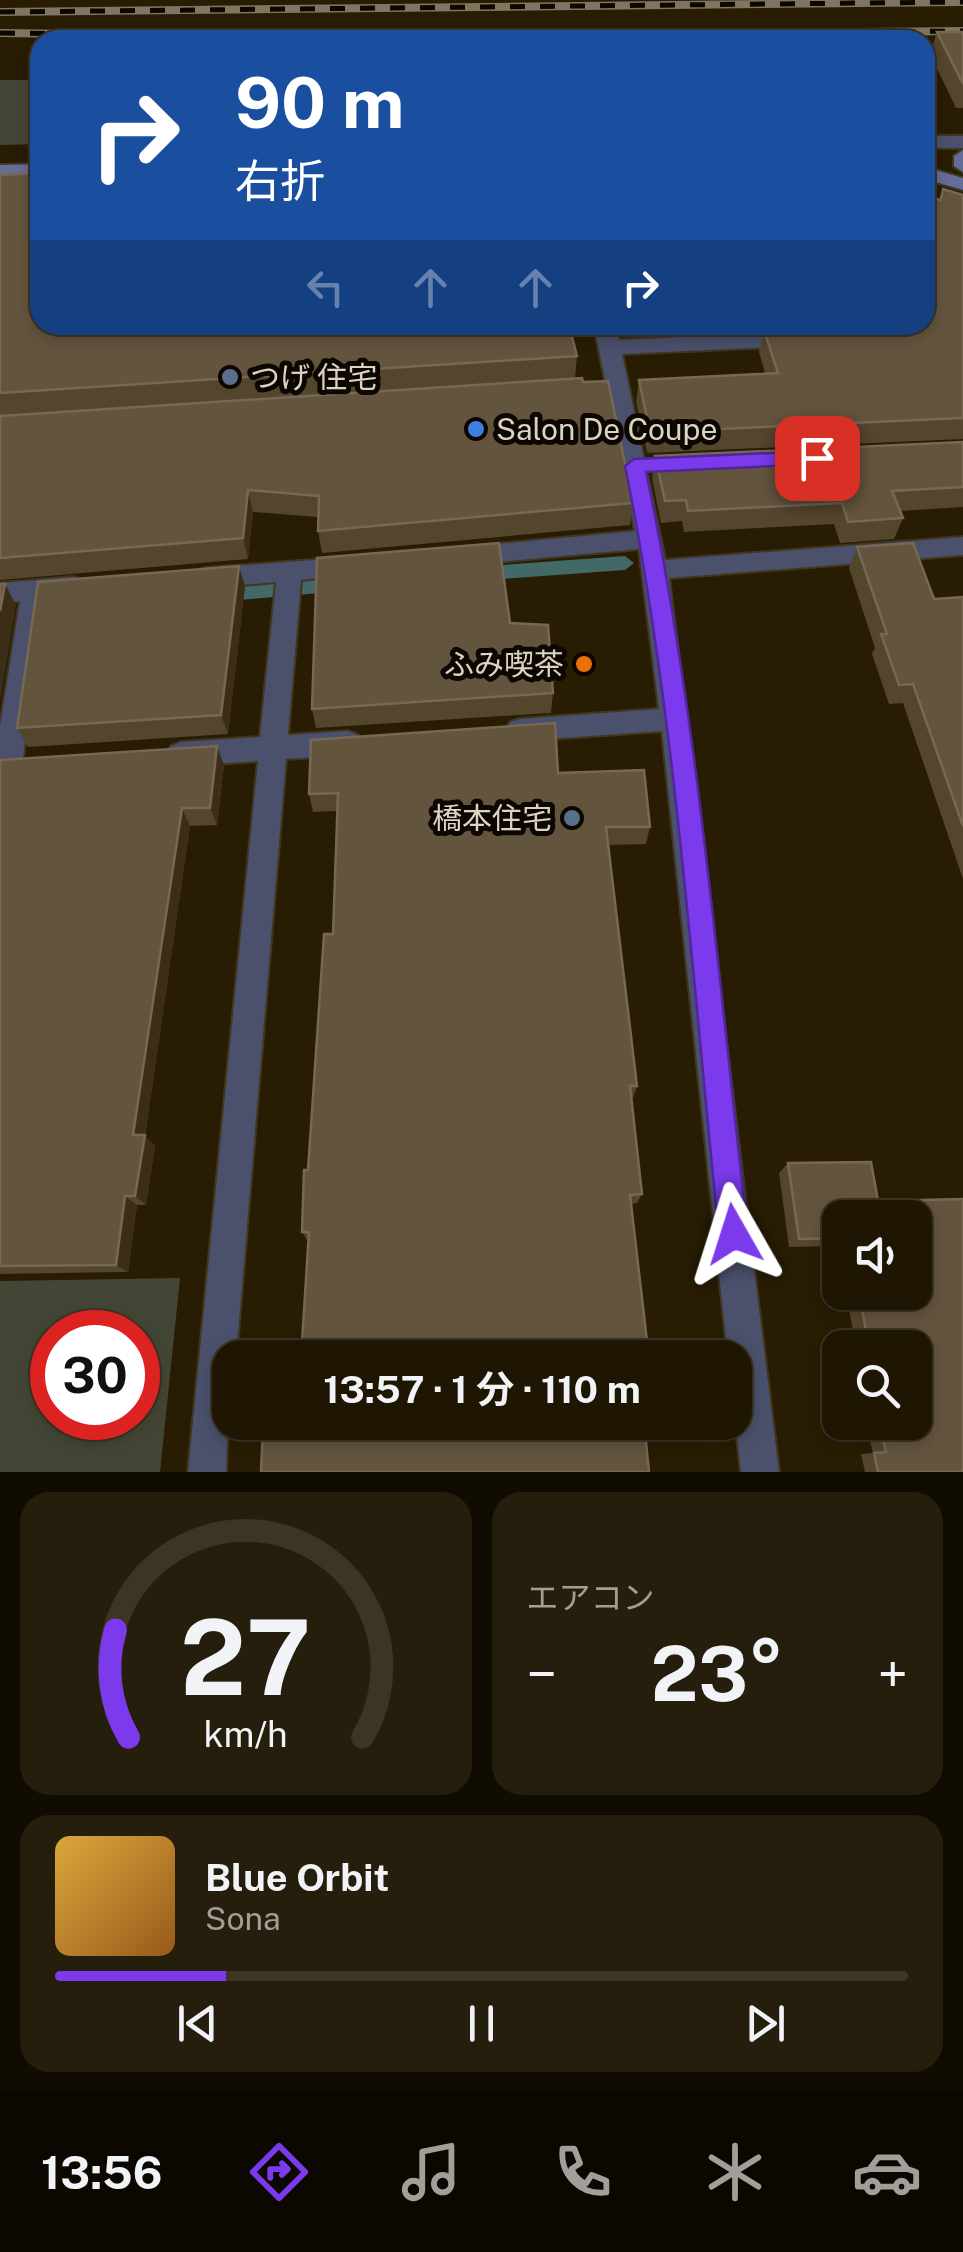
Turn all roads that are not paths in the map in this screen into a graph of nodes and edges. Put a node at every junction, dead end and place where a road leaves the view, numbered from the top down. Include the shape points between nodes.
1 (935, 142) edge
2 (963, 142) edge
3 (963, 156) edge
4 (963, 166) edge
5 (30, 170) edge
6 (0, 171) edge
7 (935, 176) edge
8 (963, 184) edge
9 (607, 336) edge
10 (822, 338) edge
11 (649, 539) junction
12 (963, 546) edge
13 (440, 558) edge
14 (384, 563) edge
15 (656, 570) junction
16 (289, 572) junction
17 (171, 580) edge
18 (93, 586) edge
19 (34, 590) junction
20 (0, 593) edge
21 (676, 719) junction
22 (485, 733) edge
23 (370, 741) edge
24 (274, 748) junction
25 (160, 755) edge
26 (11, 764) edge
27 (207, 1472) edge
28 (760, 1472) edge

1 - 2 street
3 - 4 main road
5 - 6 main road
7 - 8 main road
9 - 10 street
9 - 11 street via 608,388 644,465
11 - 13 street
11 - 15 street
12 - 15 street
14 - 16 street
15 - 21 street
16 - 17 street
16 - 24 street
18 - 19 street
19 - 20 street
19 - 26 street
21 - 22 street
21 - 28 street
23 - 24 street
24 - 25 street
24 - 27 street

